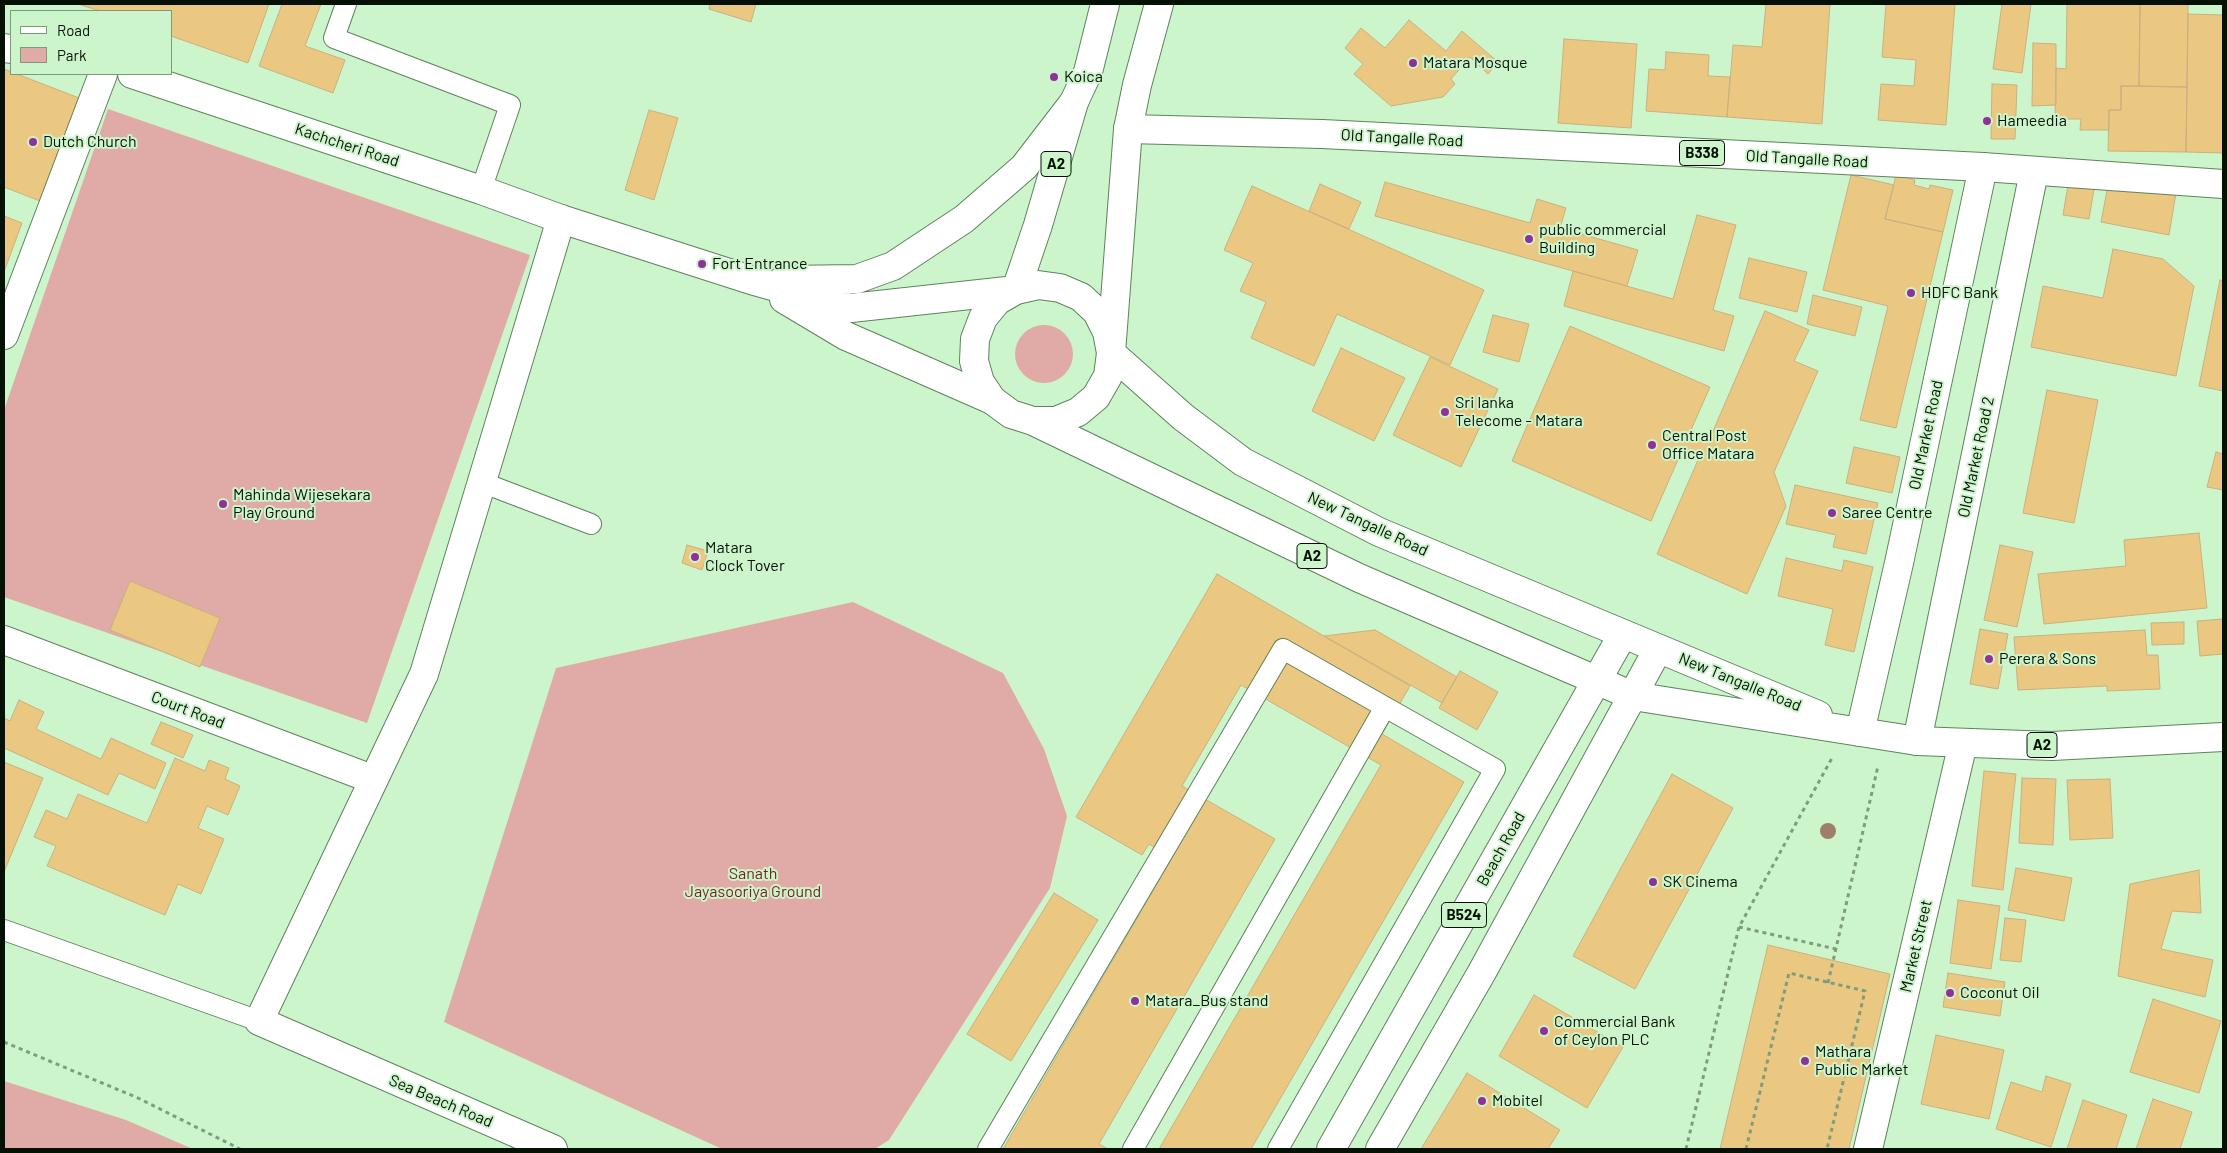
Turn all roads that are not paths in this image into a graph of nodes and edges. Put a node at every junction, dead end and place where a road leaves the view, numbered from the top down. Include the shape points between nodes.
1 (346, 4) edge
2 (1105, 4) edge
3 (1159, 4) edge
4 (103, 75) edge
5 (135, 75) edge
6 (1074, 102) junction
7 (1128, 129) junction
8 (1983, 167) junction
9 (2034, 172) junction
10 (2223, 184) edge
11 (481, 190) junction
12 (561, 219) junction
13 (751, 280) junction
14 (1016, 290) junction
15 (4, 335) edge
16 (1112, 353) junction
17 (992, 400) junction
18 (1033, 421) junction
19 (482, 482) junction
20 (591, 524) dead end
21 (1623, 634) junction
22 (4, 640) edge
23 (1658, 648) junction
24 (1597, 680) junction
25 (1633, 696) junction
26 (1385, 708) junction
27 (1860, 732) junction
28 (2223, 737) edge
29 (1917, 741) junction
30 (1963, 743) junction
31 (372, 779) junction
32 (4, 930) edge
33 (259, 1021) junction
34 (553, 1149) edge
35 (988, 1149) edge
36 (1133, 1149) edge
37 (1278, 1149) edge
38 (1331, 1149) edge
39 (1380, 1149) edge
40 (1868, 1149) edge

1 - 11 lane via 334,38 510,105
2 - 6 main road, A2 via 1088,72
3 - 7 main road
4 - 15 main road
5 - 11 main road, Kachcheri Road
6 - 13 main road via 1024,167 964,219 893,266 857,279
6 - 14 main road, A2
7 - 8 main road, Old Tangalle Road / B338 via 1322,134
7 - 16 main road
8 - 9 main road, Old Tangalle Road / B338
8 - 27 main road, Old Market Road
9 - 10 main road, Old Tangalle Road / B338
9 - 29 main road, Old Market Road 2
11 - 12 main road, Kachcheri Road
12 - 13 main road, Kachcheri Road
12 - 19 main road
13 - 14 main road via 851,308
13 - 17 main road via 846,336
14 - 16 main road via 1038,285 1060,288 1080,297 1097,312 1107,332
14 - 17 main road via 997,302 983,318 975,338 974,361 980,382
16 - 18 main road via 1108,376 1096,397 1078,412 1056,420
16 - 21 main road, New Tangalle Road / A2 via 1183,417 1242,462 1379,532
17 - 18 main road via 1011,414
18 - 24 main road, New Tangalle Road / A2 via 1359,578
19 - 20 lane
19 - 31 main road via 424,674
21 - 23 main road, New Tangalle Road / A2
21 - 24 main road, Beach Road
22 - 31 main road, Court Road
23 - 25 main road
23 - 27 main road, New Tangalle Road / A2
24 - 25 main road, New Tangalle Road / A2
24 - 38 main road, Beach Road / B524
25 - 27 main road, New Tangalle Road / A2
25 - 39 main road, B524 via 1482,972
26 - 35 lane via 1283,649
26 - 36 lane
26 - 37 lane via 1495,769
27 - 29 main road, New Tangalle Road / A2
28 - 30 main road, New Tangalle Road / A2 via 2052,746
29 - 30 main road, New Tangalle Road / A2
30 - 40 main road, Market Street
31 - 33 main road
32 - 33 lane
33 - 34 main road, Sea Beach Road

